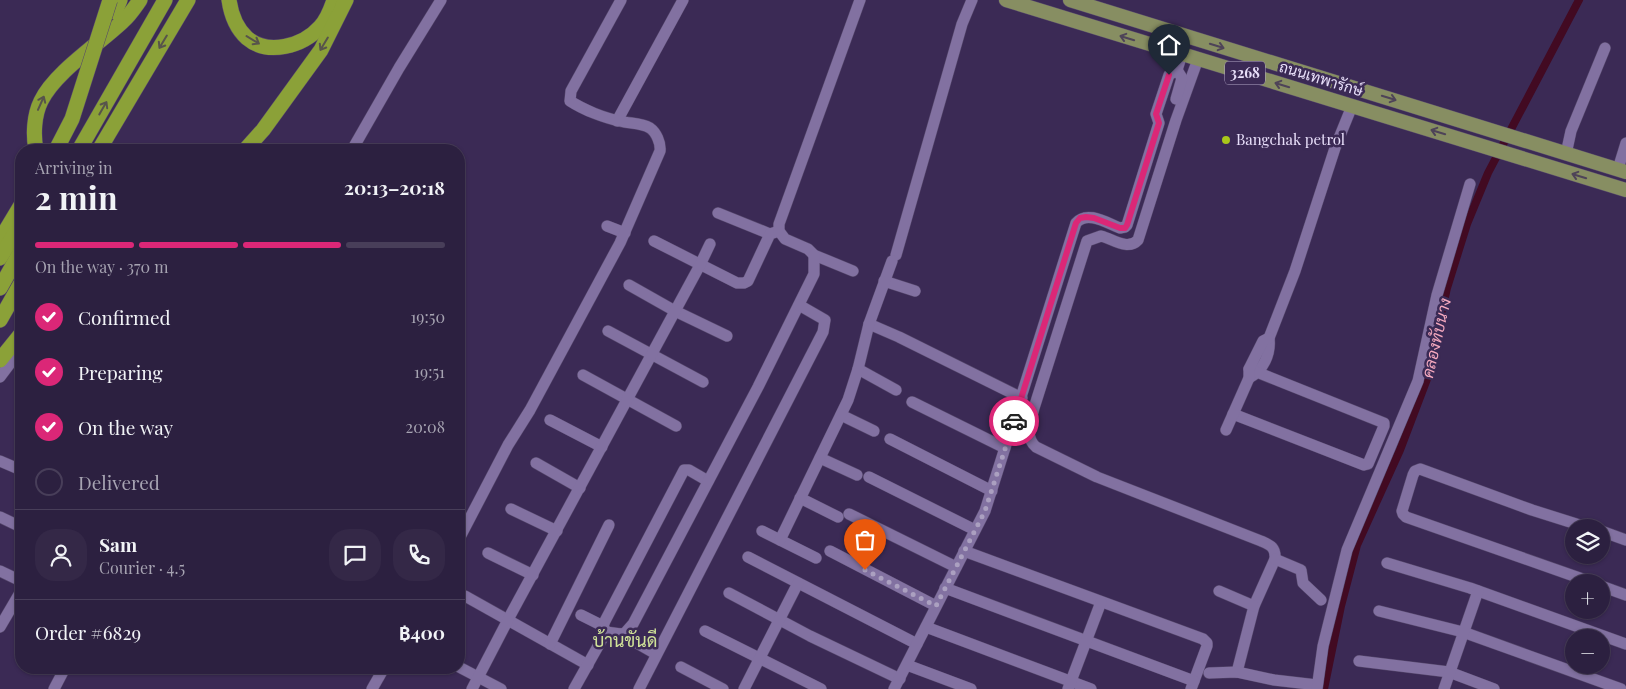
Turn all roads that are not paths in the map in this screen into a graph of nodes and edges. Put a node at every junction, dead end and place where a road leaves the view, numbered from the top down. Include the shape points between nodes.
1 (110, 0) edge
2 (120, 0) edge
3 (140, 0) edge
4 (165, 0) edge
5 (188, 0) edge
6 (229, 0) edge
7 (334, 0) edge
8 (346, 0) edge
9 (441, 0) edge
10 (621, 0) edge
11 (683, 0) edge
12 (860, 0) edge
13 (972, 0) edge
14 (1006, 0) edge
15 (1070, 0) edge
16 (1099, 9) junction
17 (1093, 27) junction
18 (1605, 48) dead end
19 (1182, 54) junction
20 (1198, 59) junction
21 (1352, 106) junction
22 (617, 121) junction
23 (1626, 142) edge
24 (36, 144) edge
25 (59, 144) edge
26 (65, 144) edge
27 (82, 144) edge
28 (103, 144) edge
29 (250, 144) edge
30 (355, 144) edge
31 (1566, 154) junction
32 (1622, 170) edge
33 (1470, 184) dead end
34 (1626, 190) edge
35 (718, 213) dead end
36 (15, 215) edge
37 (607, 226) dead end
38 (15, 232) edge
39 (775, 232) junction
40 (625, 233) junction
41 (0, 240) edge
42 (654, 241) dead end
43 (710, 244) dead end
44 (814, 255) junction
45 (0, 258) edge
46 (15, 262) edge
47 (700, 265) junction
48 (854, 271) dead end
49 (884, 281) junction
50 (629, 285) dead end
51 (0, 288) edge
52 (915, 291) dead end
53 (15, 294) edge
54 (798, 306) junction
55 (675, 311) junction
56 (0, 320) edge
57 (868, 324) junction
58 (608, 331) dead end
59 (727, 336) dead end
60 (15, 341) edge
61 (651, 354) junction
62 (15, 357) edge
63 (0, 360) edge
64 (858, 369) junction
65 (1252, 373) junction
66 (583, 374) dead end
67 (0, 377) edge
68 (703, 382) dead end
69 (896, 390) dead end
70 (1022, 398) junction
71 (628, 399) junction
72 (912, 402) dead end
73 (1233, 414) junction
74 (841, 415) junction
75 (550, 420) dead end
76 (676, 426) dead end
77 (1226, 430) dead end
78 (874, 431) dead end
79 (890, 439) dead end
80 (602, 447) junction
81 (1005, 448) junction
82 (820, 458) junction
83 (0, 460) edge
84 (536, 463) dead end
85 (15, 467) edge
86 (708, 481) junction
87 (580, 488) junction
88 (992, 491) junction
89 (800, 498) junction
90 (511, 508) dead end
91 (849, 514) dead end
92 (0, 517) edge
93 (838, 517) dead end
94 (1565, 520) edge
95 (15, 524) edge
96 (609, 525) dead end
97 (465, 527) edge
98 (975, 530) junction
99 (556, 531) junction
100 (762, 531) dead end
101 (1610, 534) edge
102 (780, 540) junction
103 (1626, 540) edge
104 (830, 551) dead end
105 (964, 551) junction
106 (488, 553) dead end
107 (748, 557) dead end
108 (816, 558) dead end
109 (1274, 558) junction
110 (1387, 562) dead end
111 (956, 566) junction
112 (0, 572) edge
113 (1568, 574) edge
114 (533, 575) junction
115 (15, 578) edge
116 (798, 583) junction
117 (945, 588) junction
118 (1610, 589) edge
119 (1218, 591) dead end
120 (1478, 591) junction
121 (729, 592) dead end
122 (1626, 595) edge
123 (465, 596) dead end
124 (1321, 600) dead end
125 (15, 601) edge
126 (1101, 602) junction
127 (936, 606) junction
128 (1254, 606) junction
129 (1379, 611) dead end
130 (581, 615) dead end
131 (779, 619) junction
132 (508, 621) junction
133 (0, 626) edge
134 (926, 627) junction
135 (604, 629) junction
136 (704, 631) dead end
137 (1463, 632) junction
138 (621, 634) junction
139 (1086, 641) junction
140 (550, 644) junction
141 (917, 644) junction
142 (1626, 644) edge
143 (656, 654) junction
144 (760, 658) junction
145 (1359, 660) dead end
146 (588, 664) junction
147 (906, 665) junction
148 (682, 667) dead end
149 (465, 670) edge
150 (1237, 672) junction
151 (1450, 672) junction
152 (1209, 673) dead end
153 (62, 674) edge
154 (381, 674) edge
155 (479, 677) junction
156 (897, 684) edge
157 (1069, 685) edge
158 (1193, 685) edge
159 (1317, 687) edge
160 (54, 689) edge
161 (372, 689) edge
162 (472, 689) edge
163 (501, 689) edge
164 (574, 689) edge
165 (639, 689) edge
166 (723, 689) edge
167 (744, 689) edge
168 (821, 689) edge
169 (971, 689) edge
170 (1091, 689) edge
171 (1444, 689) edge
172 (1494, 689) edge
173 (1621, 689) edge

1 - 25 highway, bridge via 72,118
2 - 26 highway via 79,118
24 -> 3 highway via 35,122 41,101 62,72 125,19
27 -> 4 highway
5 -> 28 highway
6 -> 7 highway via 232,16 247,38 274,48 293,46 315,32 322,26
8 -> 29 highway via 321,50
9 - 30 street
10 - 22 street via 569,97 575,104
11 - 22 street
12 - 39 street
13 - 49 street via 962,24 894,258
14 - 17 main road, ถนนเทพารักษ์ / 3268
15 - 16 main road, ถนนเทพารักษ์ / 3268
16 - 17 main road
16 -> 31 main road, ถนนเทพารักษ์ / 3268
19 -> 17 main road, ถนนเทพารักษ์ / 3268
18 - 31 street
19 - 20 main road, ถนนเทพารักษ์ / 3268
19 - 70 street via 1177,70 1182,78 1169,119 1159,123 1125,228 1086,217 1076,223
21 -> 20 main road, ถนนเทพารักษ์ / 3268
20 - 109 street via 1138,240 1133,244 1122,244 1101,236 1087,241 1028,432 1032,444 1042,452 1261,541 1273,548 1276,552
34 -> 21 main road, ถนนเทพารักษ์ / 3268
21 - 65 street via 1295,271
22 - 40 street via 640,123 651,128 659,141 660,151
23 - 32 street
31 - 32 main road, ถนนเทพารักษ์ / 3268
33 - 159 street via 1437,296 1414,392 1348,550 1332,603
35 - 39 street
36 - 41 highway
37 - 40 street
38 - 45 highway
39 - 44 street
39 - 47 street via 744,284
40 - 97 street
42 - 47 street
43 - 47 street
44 - 48 street
44 - 54 street via 814,274
46 - 51 highway
47 - 55 street
49 - 52 street
49 - 57 street
50 - 55 street
53 - 56 highway
54 - 86 street
54 - 143 street via 825,320 823,332
55 - 59 street
55 - 61 street
57 - 64 street
57 - 70 street
58 - 61 street
60 - 63 highway
61 - 68 street
61 - 71 street
62 - 67 street
64 - 69 street
64 - 74 street
65 - 73 street
65 - 73 street via 1384,423 1368,464 1361,465
66 - 71 street
70 - 81 street
71 - 76 street
71 - 80 street
72 - 81 street
73 - 77 street
74 - 78 street
74 - 82 street
75 - 80 street
79 - 88 street
80 - 87 street
81 - 88 street
82 - 89 street
82 - 98 street
83 - 85 street
84 - 87 street
86 - 135 street via 684,470
86 - 138 street via 633,624
87 - 99 street
88 - 98 street
89 - 93 street
89 - 102 street
90 - 99 street
91 - 111 street
92 - 95 street
94 - 113 street via 1420,470 1415,470 1402,511 1406,517
96 - 140 street
98 - 105 street
99 - 114 street
100 - 102 street
101 - 103 street
102 - 108 street
104 - 127 street
105 - 111 street
105 - 126 street
106 - 114 street
107 - 116 street
109 - 124 street via 1301,570 1304,583
109 - 128 street
110 - 120 street
111 - 117 street
112 - 115 street
114 - 132 street
116 - 131 street
116 - 141 street
117 - 127 street
117 - 139 street
118 - 122 street
119 - 128 street
120 - 137 street
120 - 142 street
121 - 131 street
123 - 132 street
125 - 133 street
126 - 139 street
126 - 158 street via 1203,639 1207,646
127 - 134 street
128 - 150 street
129 - 137 street
130 - 135 street
131 - 144 street
131 - 156 street
132 - 140 street
132 - 155 street
134 - 141 street
134 - 157 street
135 - 138 street
135 - 146 street
136 - 144 street
137 - 151 street
137 - 173 street
138 - 143 street
139 - 157 street
139 - 158 street
140 - 146 street
141 - 147 street
143 - 165 street
144 - 167 street
144 - 168 street
145 - 151 street
146 - 164 street
147 - 156 street
147 - 169 street
148 - 166 street
149 - 155 street
150 - 152 street
150 - 159 street
151 - 171 street
151 - 172 street
153 - 160 street
154 - 161 street
155 - 162 street
155 - 163 street
157 - 170 street

